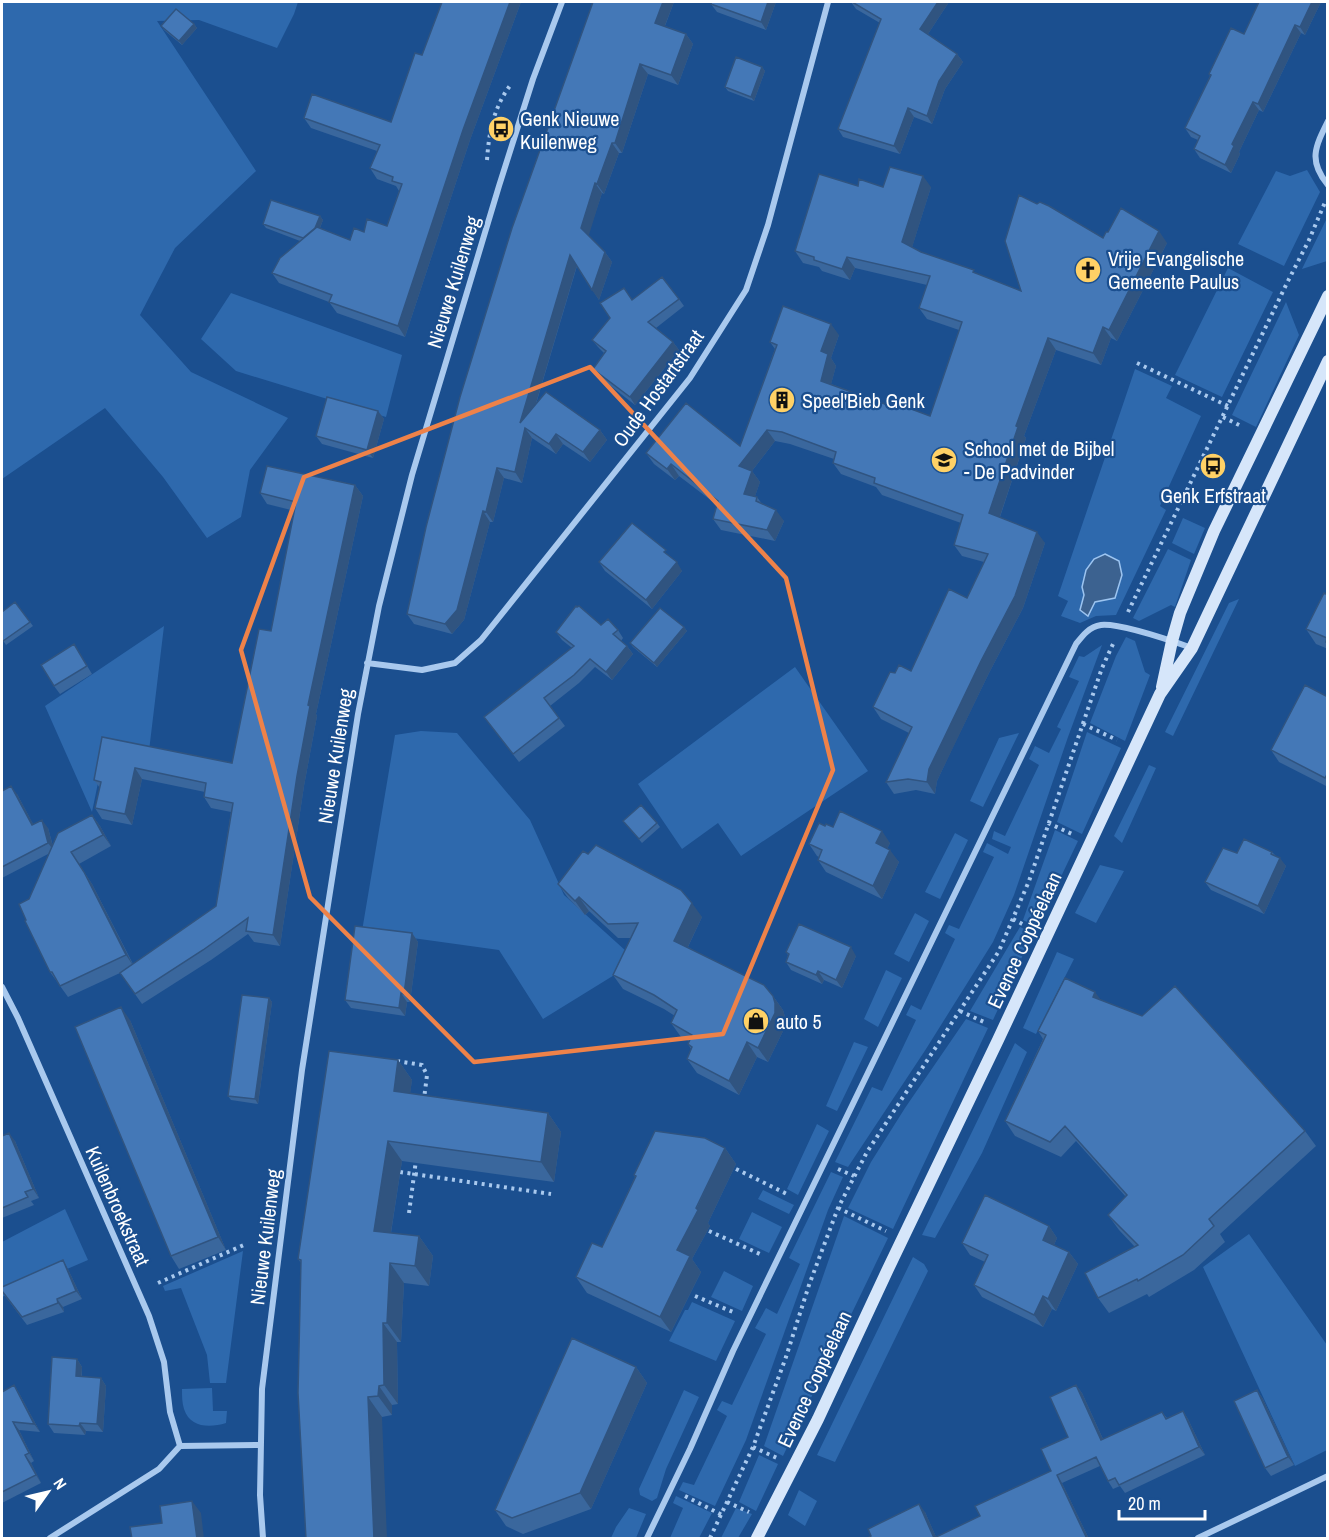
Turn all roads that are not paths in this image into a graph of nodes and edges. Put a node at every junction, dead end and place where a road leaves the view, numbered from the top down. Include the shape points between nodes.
1 (562, 2) edge
2 (828, 2) edge
3 (1328, 121) edge
4 (1328, 185) edge
5 (1328, 296) edge
6 (1328, 361) edge
7 (1172, 641) junction
8 (1192, 648) junction
9 (367, 663) junction
10 (1160, 694) junction
11 (2, 987) edge
12 (261, 1445) junction
13 (180, 1446) junction
14 (1328, 1476) edge
15 (50, 1539) edge
16 (263, 1539) edge
17 (647, 1539) edge
18 (757, 1539) edge
19 (1198, 1539) edge

1 - 9 street, Nieuwe Kuilenweg via 499,186 412,475
2 - 9 street, Oude Hostartstraat via 768,225 746,291 690,378 481,640 455,663 422,670
3 - 4 street via 1314,152
5 - 7 street via 1214,531
6 - 8 street, Evence Coppéelaan
7 - 8 street
7 - 10 street
7 - 17 street via 1101,625 1086,631 1076,644 733,1351
8 - 10 street, Evence Coppéelaan
9 - 12 street, Nieuwe Kuilenweg via 302,1070 262,1389
10 - 18 street, Evence Coppéelaan via 818,1419
11 - 13 street, Kuilenbroekstraat via 149,1316 164,1362 170,1412
12 - 13 street
12 - 16 street, Nieuwe Kuilenweg
13 - 15 street via 159,1469
14 - 19 street

